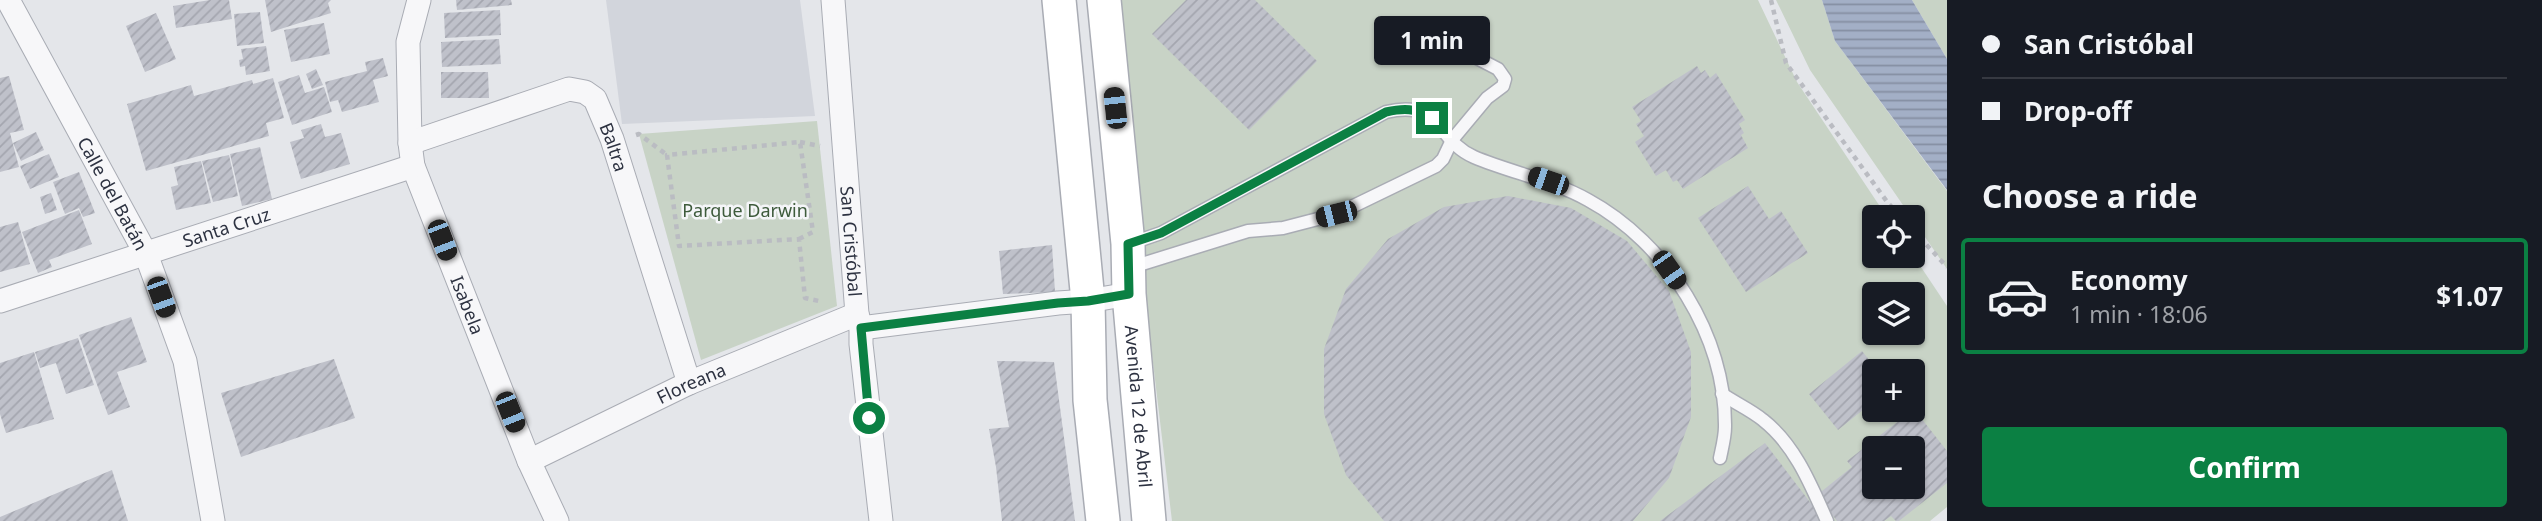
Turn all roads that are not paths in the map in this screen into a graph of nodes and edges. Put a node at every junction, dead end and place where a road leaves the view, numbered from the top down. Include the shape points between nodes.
1 (8, 0) edge
2 (419, 0) edge
3 (833, 0) edge
4 (1059, 0) edge
5 (1104, 0) edge
6 (1415, 26) dead end
7 (1452, 141) junction
8 (410, 143) junction
9 (413, 166) junction
10 (146, 254) junction
11 (1129, 269) junction
12 (0, 301) edge
13 (1088, 301) junction
14 (853, 320) junction
15 (689, 383) junction
16 (1722, 394) junction
17 (1720, 458) dead end
18 (529, 461) junction
19 (214, 521) edge
20 (557, 521) edge
21 (881, 521) edge
22 (1103, 521) edge
23 (1149, 521) edge
24 (1826, 521) edge

1 - 10 street, Calle del Batán
2 - 8 street, Isabela via 408,42
3 - 14 street, San Cristóbal
4 - 13 main road
5 - 11 main road, Avenida 12 de Abril
6 - 7 lane via 1498,69 1505,79
7 - 11 lane via 1443,159 1427,172 1336,214 1283,228 1248,231
7 - 11 lane via 1422,112 1406,107 1386,112 1161,233
7 - 16 lane via 1472,156 1569,190 1634,232 1669,270 1696,314
8 - 9 street, Isabela
8 - 15 street, Baltra via 569,89 595,99 612,139
9 - 10 street, Santa Cruz
9 - 18 street, Isabela
10 - 12 street, Santa Cruz
10 - 19 street, Calle del Batán via 185,361
11 - 13 street, Floreana
11 - 23 main road, Avenida 12 de Abril
13 - 14 street, Floreana
13 - 22 main road via 1090,400
14 - 15 street, Floreana
14 - 21 street, San Cristóbal via 861,344
15 - 18 street, Floreana
16 - 17 lane via 1725,427
16 - 24 lane via 1764,421 1790,449
18 - 20 street, Isabela

